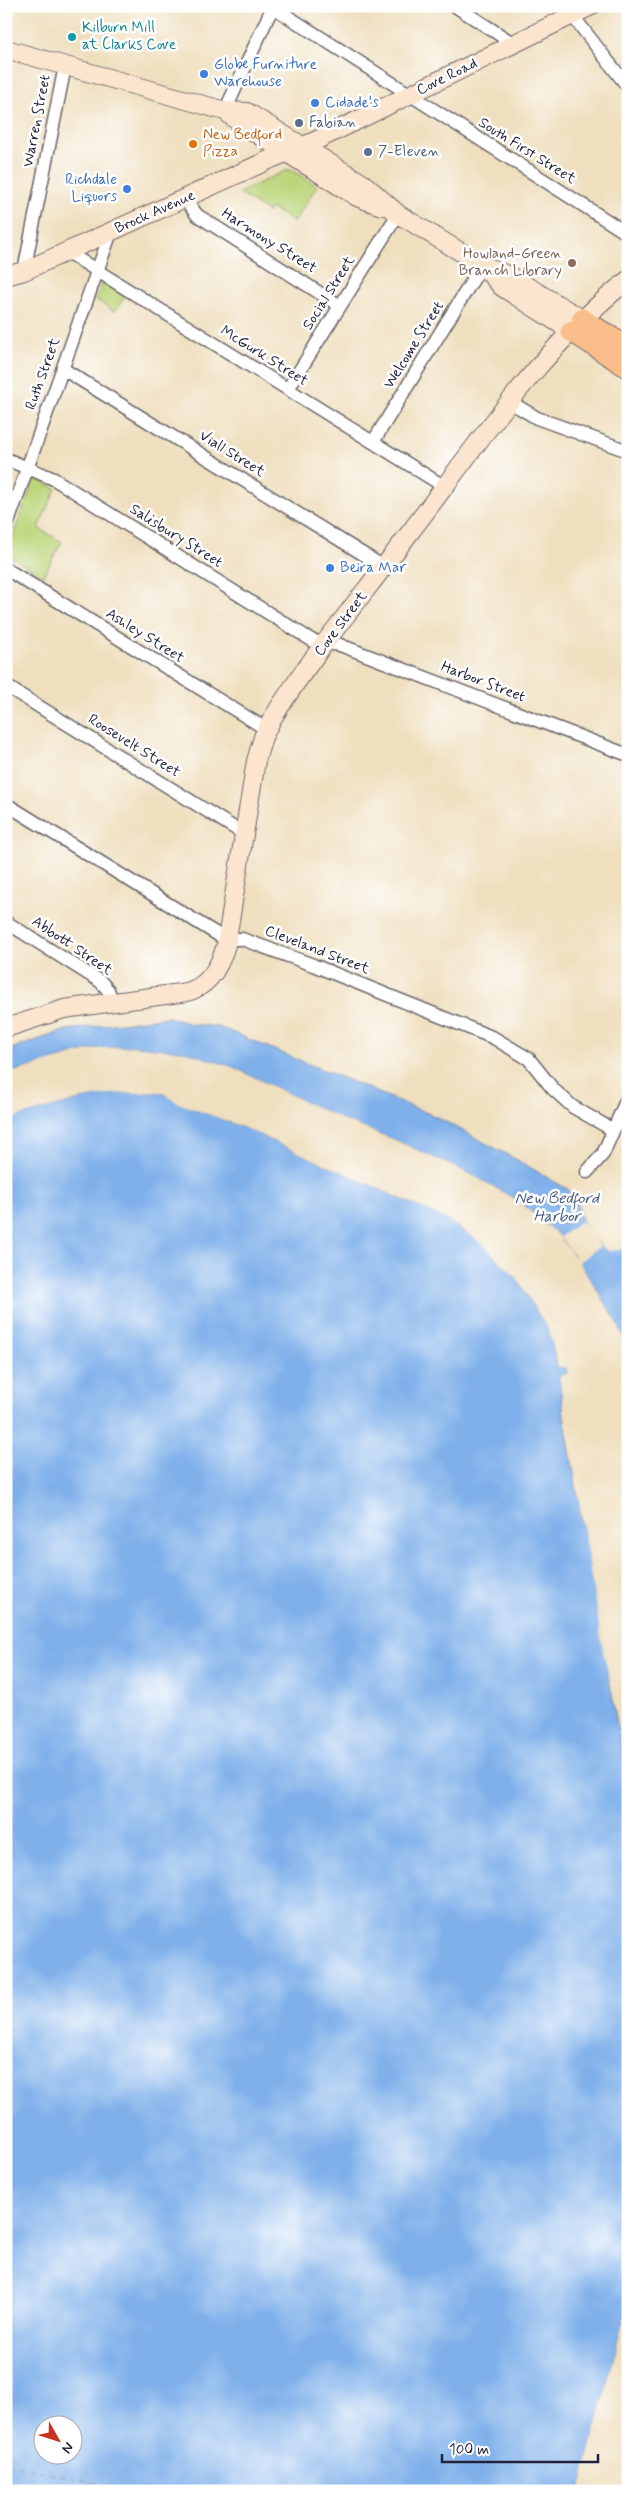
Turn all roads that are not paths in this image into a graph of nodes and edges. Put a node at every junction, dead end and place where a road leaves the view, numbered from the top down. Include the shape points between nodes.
1 (455, 6) edge
2 (591, 6) edge
3 (273, 7) edge
4 (572, 16) junction
5 (514, 44) junction
6 (6, 49) edge
7 (65, 66) junction
8 (628, 87) edge
9 (409, 95) junction
10 (225, 111) junction
11 (294, 149) junction
12 (185, 199) junction
13 (393, 211) junction
14 (112, 232) junction
15 (628, 234) edge
16 (67, 252) junction
17 (482, 265) junction
18 (24, 271) junction
19 (98, 271) junction
20 (6, 276) edge
21 (628, 280) edge
22 (340, 306) junction
23 (576, 325) junction
24 (628, 347) edge
25 (628, 368) edge
26 (63, 369) junction
27 (288, 389) junction
28 (510, 402) junction
29 (373, 442) junction
30 (628, 451) edge
31 (6, 459) edge
32 (28, 467) junction
33 (445, 487) junction
34 (6, 528) edge
35 (384, 568) junction
36 (6, 569) edge
37 (326, 643) junction
38 (6, 686) edge
39 (266, 729) junction
40 (628, 755) edge
41 (6, 804) edge
42 (244, 834) junction
43 (6, 922) edge
44 (227, 940) junction
45 (112, 1003) junction
46 (6, 1028) edge
47 (628, 1096) edge
48 (613, 1130) junction
49 (587, 1172) dead end

1 - 5 street
2 - 4 main road, Cove Road
3 - 9 street, South First Street
3 - 10 street
4 - 5 main road, Cove Road
4 - 8 street
5 - 9 main road, Cove Road
6 - 7 main road
7 - 10 main road
7 - 18 street, Warren Street
9 - 11 main road, Cove Road
9 - 15 street, South First Street
10 - 11 main road via 246,112
11 - 12 main road, Brock Avenue
11 - 13 main road via 365,185
12 - 14 main road, Brock Avenue
12 - 22 street, Harmony Street via 197,215
13 - 17 main road
13 - 22 street, Social Street
14 - 16 main road, Brock Avenue
14 - 19 street, Ruth Street
16 - 18 main road, Brock Avenue
16 - 19 street, McGurk Street
17 - 23 main road via 502,287
17 - 29 street, Welcome Street
18 - 20 main road, Brock Avenue
19 - 26 street, Ruth Street
19 - 27 street, McGurk Street
21 - 23 main road, Cove Street
22 - 27 street, Social Street
23 - 24 main road
23 - 25 main road
23 - 28 main road, Cove Street
26 - 32 street, Ruth Street
26 - 35 street, Viall Street
27 - 29 street, McGurk Street
28 - 30 street via 537,418
28 - 33 main road, Cove Street
29 - 33 street, McGurk Street
31 - 32 street, Salisbury Street
32 - 34 street, Ruth Street
32 - 37 street, Salisbury Street via 54,479 313,641
33 - 35 main road, Cove Street
35 - 37 main road, Cove Street
36 - 39 street, Ashley Street
37 - 39 main road, Cove Street
37 - 40 street, Harbor Street via 340,645
38 - 42 street, Roosevelt Street
39 - 42 main road, Cove Street via 256,761
41 - 44 street, Cleveland Street
42 - 44 main road, Cove Street
43 - 45 street, Abbott Street via 101,982
44 - 45 main road, Cove Street via 214,974 200,987 183,993
44 - 48 street, Cleveland Street via 242,939 494,1038 529,1059 573,1107
45 - 46 main road, Cove Street via 64,1010
47 - 48 street
48 - 49 street via 603,1154

